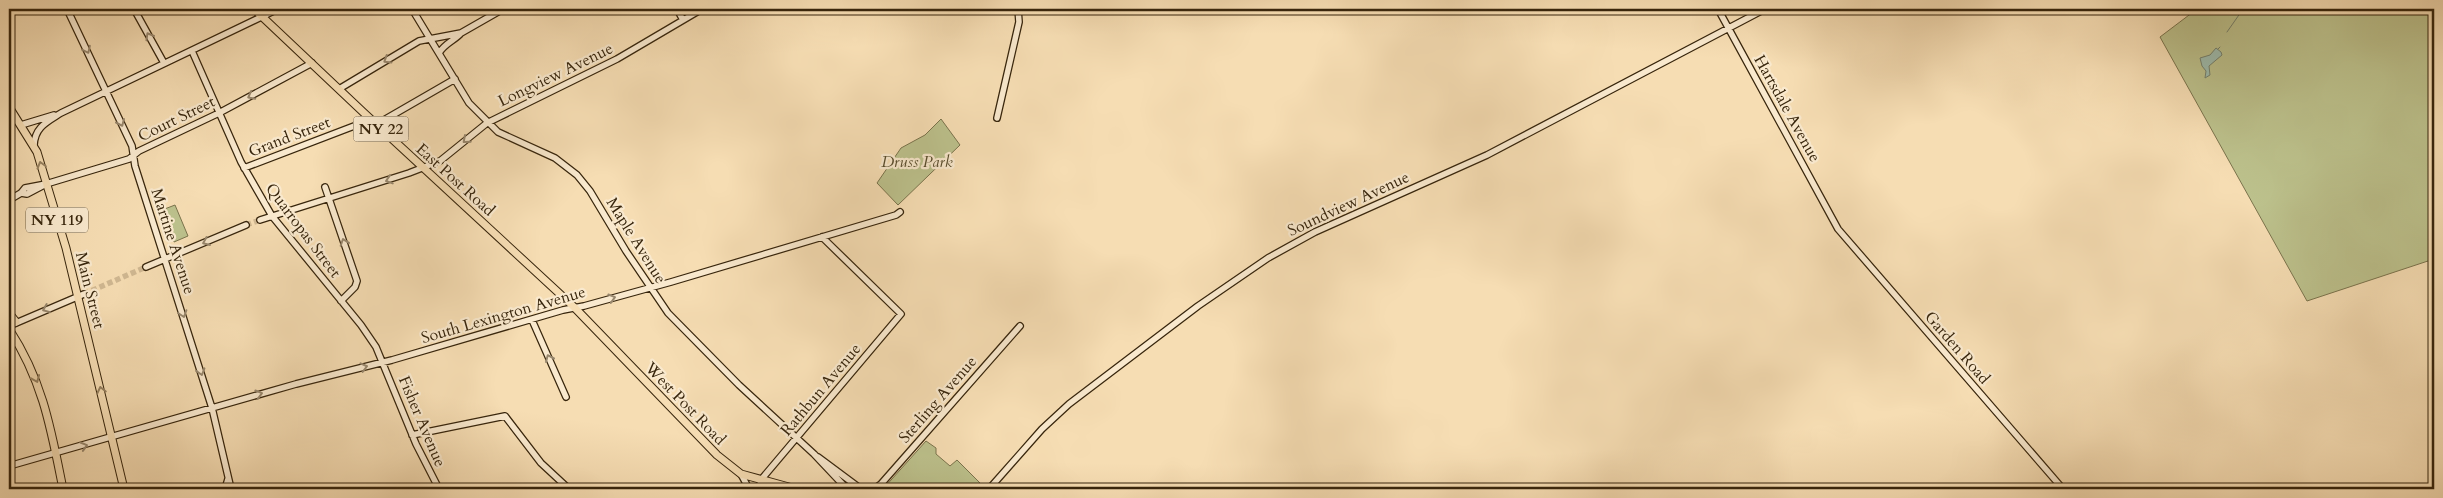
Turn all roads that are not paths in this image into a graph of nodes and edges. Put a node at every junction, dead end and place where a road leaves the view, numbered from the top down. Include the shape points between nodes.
1 (67, 9) edge
2 (134, 9) edge
3 (254, 9) edge
4 (278, 9) edge
5 (412, 9) edge
6 (504, 9) edge
7 (677, 9) edge
8 (702, 9) edge
9 (1018, 9) edge
10 (1718, 9) edge
11 (1765, 9) edge
12 (263, 16) junction
13 (683, 20) junction
14 (1729, 29) junction
15 (461, 33) junction
16 (430, 38) junction
17 (448, 41) junction
18 (192, 51) junction
19 (439, 53) junction
20 (164, 63) junction
21 (312, 63) junction
22 (455, 79) junction
23 (339, 89) junction
24 (107, 91) junction
25 (9, 109) edge
26 (61, 113) junction
27 (219, 113) junction
28 (997, 118) dead end
29 (373, 122) junction
30 (488, 123) junction
31 (21, 125) junction
32 (34, 145) junction
33 (133, 155) junction
34 (244, 168) junction
35 (423, 168) junction
36 (46, 184) junction
37 (325, 187) dead end
38 (329, 198) junction
39 (9, 200) edge
40 (900, 212) dead end
41 (272, 216) junction
42 (260, 220) tunnel mouth
43 (1833, 222) joint
44 (246, 225) tunnel mouth
45 (822, 237) junction
46 (165, 259) junction
47 (146, 267) tunnel mouth
48 (650, 287) junction
49 (81, 295) junction
50 (341, 301) junction
51 (574, 307) junction
52 (9, 313) edge
53 (532, 320) junction
54 (16, 322) junction
55 (1020, 326) dead end
56 (9, 328) edge
57 (383, 362) junction
58 (566, 396) dead end
59 (212, 408) junction
60 (412, 434) junction
61 (112, 438) junction
62 (796, 438) junction
63 (56, 453) junction
64 (814, 454) junction
65 (10, 467) edge
66 (741, 474) junction
67 (228, 479) junction
68 (760, 481) junction
69 (880, 487) edge
70 (63, 489) edge
71 (124, 489) edge
72 (224, 489) edge
73 (231, 489) edge
74 (439, 489) edge
75 (569, 489) edge
76 (749, 489) edge
77 (796, 489) edge
78 (847, 489) edge
79 (860, 489) edge
80 (874, 489) edge
81 (989, 489) edge
82 (2063, 489) edge

1 -> 24 street, Martine Avenue
20 -> 2 street
3 - 12 main road, East Post Road / NY 22
4 - 12 street
5 - 16 street, Maple Avenue
6 - 15 street
7 - 13 street
8 - 13 street, Longview Avenue
9 - 28 street via 1019,22
10 - 14 street, Hartsdale Avenue
11 - 14 street, Soundview Avenue
12 - 18 street
12 - 21 main road, East Post Road / NY 22
13 - 30 street, Longview Avenue via 617,59
14 - 43 street, Hartsdale Avenue
14 - 81 street, Soundview Avenue via 1487,155 1314,232 1268,258 1198,306 1069,404 1042,429
15 - 16 street
15 - 17 street
16 - 17 street
16 - 19 street, Maple Avenue
16 -> 23 street via 405,49
17 - 19 street
18 - 20 street
18 - 27 street, Quarropas Street
19 - 22 street, Maple Avenue
20 - 24 street
21 - 23 main road, East Post Road / NY 22
21 -> 27 street, Court Street
22 - 29 street, Grand Street via 399,113
22 - 30 street, Maple Avenue via 469,103
23 - 29 main road, East Post Road / NY 22
24 - 26 street
24 -> 33 street, Martine Avenue
25 - 31 main road, Main Street / NY 119
26 - 31 street
26 - 32 street via 40,127
27 - 33 street, Court Street
27 - 34 street, Quarropas Street
29 - 34 street, Grand Street via 362,123
29 - 35 main road, East Post Road / NY 22
30 -> 35 street, Longview Avenue via 446,158
30 - 48 street, Maple Avenue via 510,139 555,158 577,175
31 - 32 main road, Main Street / NY 119
36 -> 32 main road, Main Street / NY 119
33 - 36 street, Court Street
33 - 46 street, Martine Avenue
34 - 41 street, Quarropas Street
35 -> 38 street, Longview Avenue
35 - 51 main road, East Post Road / NY 22
36 - 39 street, Court Street
36 - 49 main road, Main Street / NY 119
37 - 38 street
38 - 41 street, Longview Avenue
50 -> 38 street via 357,281
40 - 45 street, South Lexington Avenue
41 - 42 street, Longview Avenue
41 - 50 street, Quarropas Street
43 - 82 street, Garden Road
44 -> 46 street
45 - 48 street, South Lexington Avenue
45 - 62 street, Rathbun Avenue via 900,314
46 - 47 street
46 -> 59 street, Martine Avenue
51 -> 48 street, South Lexington Avenue
48 - 62 street, Maple Avenue via 683,329
49 -> 54 street
61 -> 49 main road, Main Street / NY 119
50 - 57 street, Quarropas Street via 361,325
51 - 53 street, South Lexington Avenue
51 - 66 main road, West Post Road / NY 22 via 711,449
52 - 54 main road
53 - 57 street, South Lexington Avenue
58 -> 53 street
54 - 56 street
55 - 69 street, Sterling Avenue
56 -> 63 main road via 39,387
59 -> 57 street, South Lexington Avenue
57 - 60 street, Fisher Avenue
59 - 61 street, South Lexington Avenue
59 - 67 street, Martine Avenue
60 - 74 street, Fisher Avenue
60 - 75 street via 505,416 540,463
63 -> 61 street, South Lexington Avenue
61 - 71 main road, Main Street / NY 119
62 - 64 street, Maple Avenue
62 - 68 street, Rathbun Avenue
63 - 65 street, South Lexington Avenue
63 - 70 main road
64 - 78 street, Maple Avenue
64 - 79 street
66 - 68 main road, West Post Road / NY 22
66 - 76 street
67 - 72 street
67 - 73 street, Martine Avenue
68 - 77 main road, West Post Road / NY 22
69 - 80 street, Sterling Avenue

